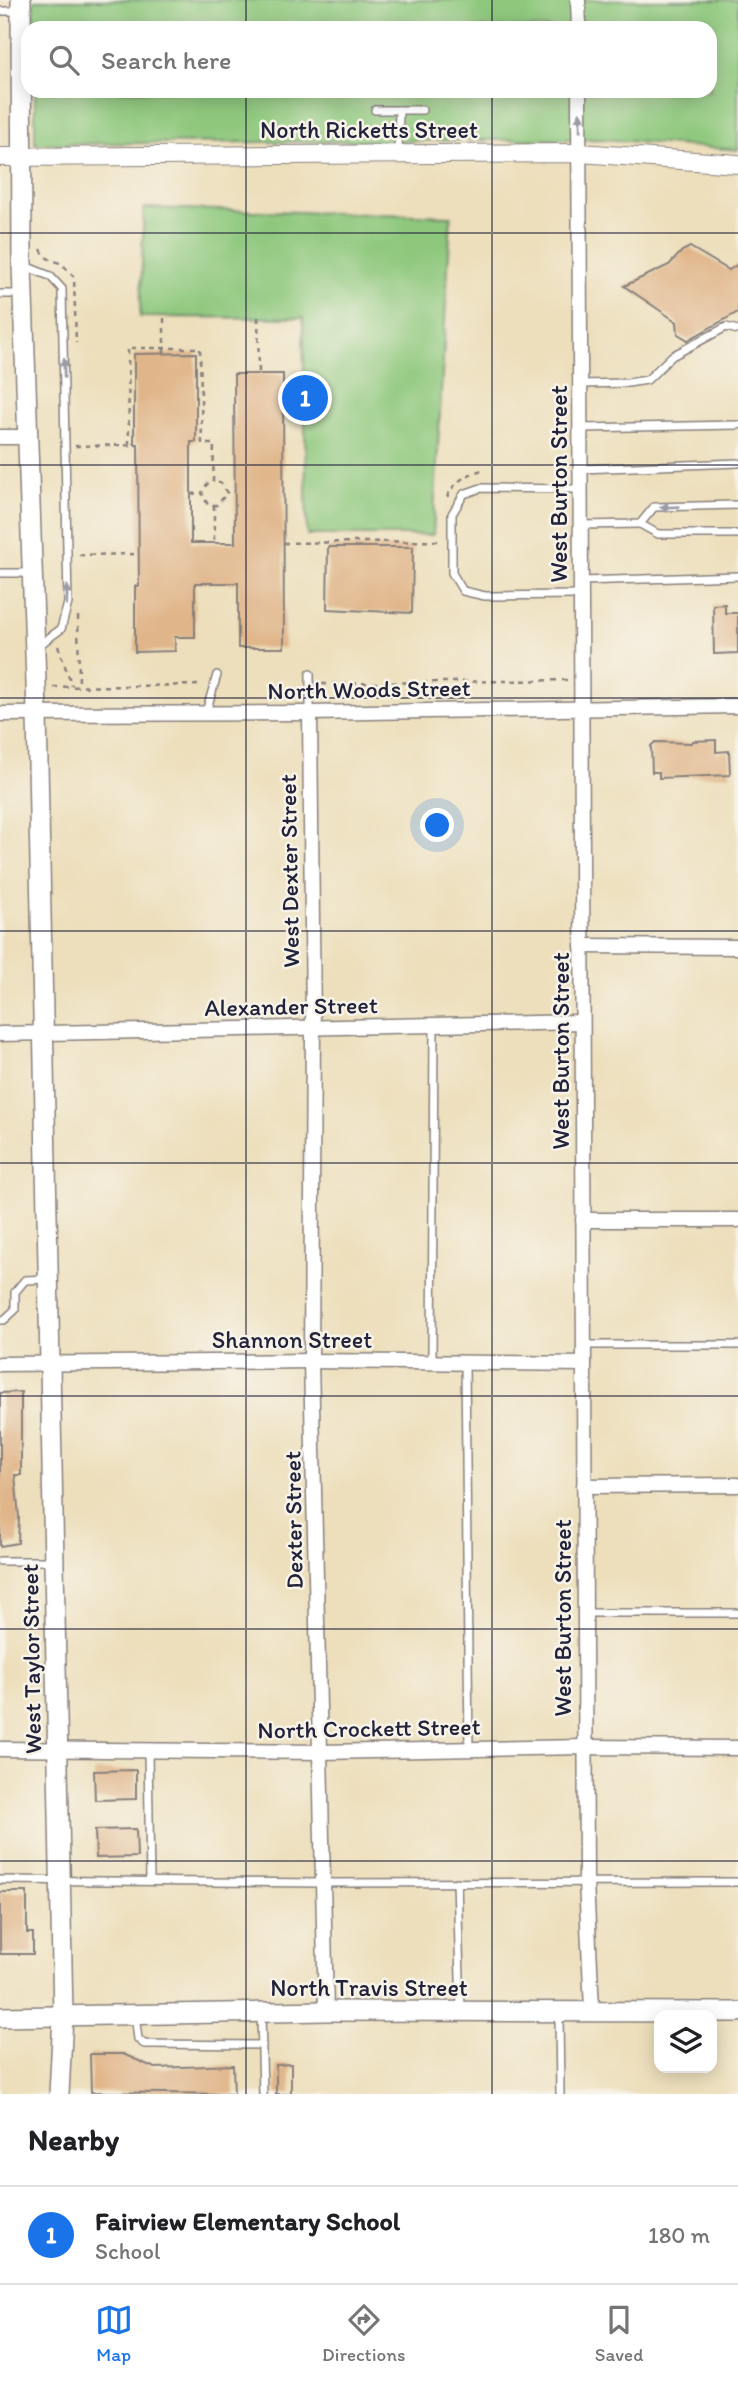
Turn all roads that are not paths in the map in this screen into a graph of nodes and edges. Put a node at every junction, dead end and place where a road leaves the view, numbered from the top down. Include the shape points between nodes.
1 (578, 0) edge
2 (21, 5) edge
3 (0, 11) edge
4 (579, 21) edge
5 (579, 98) edge
6 (375, 110) dead end
7 (399, 110) junction
8 (422, 110) dead end
9 (580, 153) junction
10 (398, 154) junction
11 (21, 156) junction
12 (0, 157) edge
13 (738, 164) edge
14 (22, 265) junction
15 (23, 294) junction
16 (0, 295) edge
17 (738, 331) edge
18 (580, 384) junction
19 (738, 425) edge
20 (580, 428) junction
21 (27, 437) junction
22 (0, 438) edge
23 (738, 463) edge
24 (580, 469) junction
25 (580, 489) junction
26 (738, 505) edge
27 (640, 524) junction
28 (580, 525) junction
29 (738, 534) edge
30 (0, 573) edge
31 (32, 573) junction
32 (738, 576) edge
33 (581, 588) junction
34 (34, 648) junction
35 (310, 674) dead end
36 (217, 675) dead end
37 (738, 706) edge
38 (581, 709) junction
39 (37, 713) junction
40 (206, 713) junction
41 (310, 713) junction
42 (0, 714) edge
43 (582, 946) junction
44 (738, 947) edge
45 (582, 1022) junction
46 (434, 1026) junction
47 (313, 1028) junction
48 (44, 1033) junction
49 (0, 1034) edge
50 (583, 1220) junction
51 (738, 1220) edge
52 (49, 1279) junction
53 (0, 1320) edge
54 (584, 1345) junction
55 (738, 1345) edge
56 (312, 1361) junction
57 (432, 1362) junction
58 (465, 1362) junction
59 (584, 1363) junction
60 (0, 1364) edge
61 (51, 1364) junction
62 (738, 1485) edge
63 (584, 1486) junction
64 (0, 1561) edge
65 (54, 1561) junction
66 (585, 1613) junction
67 (738, 1613) edge
68 (585, 1748) junction
69 (738, 1748) edge
70 (0, 1749) edge
71 (469, 1749) junction
72 (57, 1750) junction
73 (148, 1751) junction
74 (321, 1752) junction
75 (0, 1880) edge
76 (60, 1880) junction
77 (150, 1881) junction
78 (586, 1881) junction
79 (457, 1882) junction
80 (738, 1882) edge
81 (322, 1883) junction
82 (461, 2010) junction
83 (559, 2010) junction
84 (592, 2010) junction
85 (326, 2011) junction
86 (261, 2012) junction
87 (738, 2012) edge
88 (135, 2015) junction
89 (62, 2016) junction
90 (0, 2017) edge
91 (262, 2045) junction
92 (59, 2094) edge
93 (263, 2094) edge
94 (560, 2094) edge

1 - 4 street
2 - 3 lane
2 - 11 main road, West Taylor Street
9 -> 5 street, West Burton Street
6 - 7 lane
7 - 8 lane
7 - 10 lane
9 - 10 street, North Ricketts Street
9 - 13 street, North Ricketts Street
9 - 18 street, West Burton Street
10 - 11 street, North Ricketts Street
11 - 12 street, North Ricketts Street
11 - 14 main road, West Taylor Street
14 - 15 main road, West Taylor Street
34 -> 14 lane via 61,629 68,603 62,289 50,276
15 - 16 lane
15 - 21 main road, West Taylor Street
17 - 18 lane via 726,327 672,356 647,380
18 - 20 street, West Burton Street
19 - 20 lane
20 - 24 street, West Burton Street
21 - 22 street
21 - 31 main road, West Taylor Street
23 - 24 lane
24 - 25 street, West Burton Street
25 - 28 street, West Burton Street
25 - 33 lane via 481,488 464,494 452,514 452,573 463,591 485,596
26 -> 27 lane via 654,507
27 - 28 lane
27 - 29 lane via 658,534
28 - 33 street, West Burton Street
30 - 31 lane
31 - 34 main road, West Taylor Street
32 - 33 lane
33 - 38 street, West Burton Street
34 - 39 main road, West Taylor Street
35 - 41 lane
36 - 40 lane
37 - 38 street, North Woods Street
38 - 41 street, North Woods Street
38 - 43 street, West Burton Street
39 - 40 street, North Woods Street
39 - 42 street, North Woods Street
39 - 48 main road, West Taylor Street
40 - 41 street, North Woods Street
41 - 47 street, West Dexter Street
43 - 44 street
43 - 45 street, West Burton Street
45 - 46 street, Alexander Street
45 - 50 street, West Burton Street
46 - 47 street, Alexander Street
46 - 57 lane
47 - 48 street, Alexander Street
47 - 56 street, Dexter Street
48 - 49 street, Alexander Street
48 - 52 main road, West Taylor Street
50 - 51 street
50 - 54 street, West Burton Street
52 - 53 lane via 25,1280 15,1292 15,1310
52 - 61 main road, West Taylor Street
54 - 55 lane
54 - 59 street, West Burton Street
56 - 57 street, Shannon Street
56 - 61 street, Shannon Street
56 - 74 street, Dexter Street
57 - 58 street, Shannon Street
58 - 59 street, Shannon Street
58 - 71 lane
59 - 63 street, West Burton Street
60 - 61 street, Shannon Street
61 - 65 main road, West Taylor Street
62 - 63 street
63 - 66 street, West Burton Street
64 - 65 lane
65 - 72 main road, West Taylor Street
66 - 67 lane
66 - 68 street, West Burton Street
68 - 69 street, North Crockett Street
68 - 71 street, North Crockett Street
68 - 78 street, West Burton Street
70 - 72 street, North Crockett Street
71 - 74 street, North Crockett Street
72 - 73 street, North Crockett Street
72 - 76 main road, West Taylor Street
73 - 74 street, North Crockett Street
73 - 77 lane
74 - 81 street, Dexter Street
75 - 76 lane
76 - 77 lane
76 - 89 main road, West Taylor Street
77 - 81 lane
78 - 79 lane
78 - 80 lane
78 - 84 street, West Burton Street
79 - 81 lane
79 - 82 lane
81 - 85 street, Dexter Street
82 - 83 main road, North Travis Street
82 - 85 main road, North Travis Street
83 - 84 main road, North Travis Street
83 - 94 lane
84 - 87 main road, North Travis Street
85 - 86 main road, North Travis Street
86 - 88 main road, North Travis Street
86 - 91 lane
88 - 89 main road, North Travis Street
88 - 91 lane via 138,2039 144,2044
89 - 90 main road, North Travis Street
89 - 92 main road, West Taylor Street
91 - 93 lane

